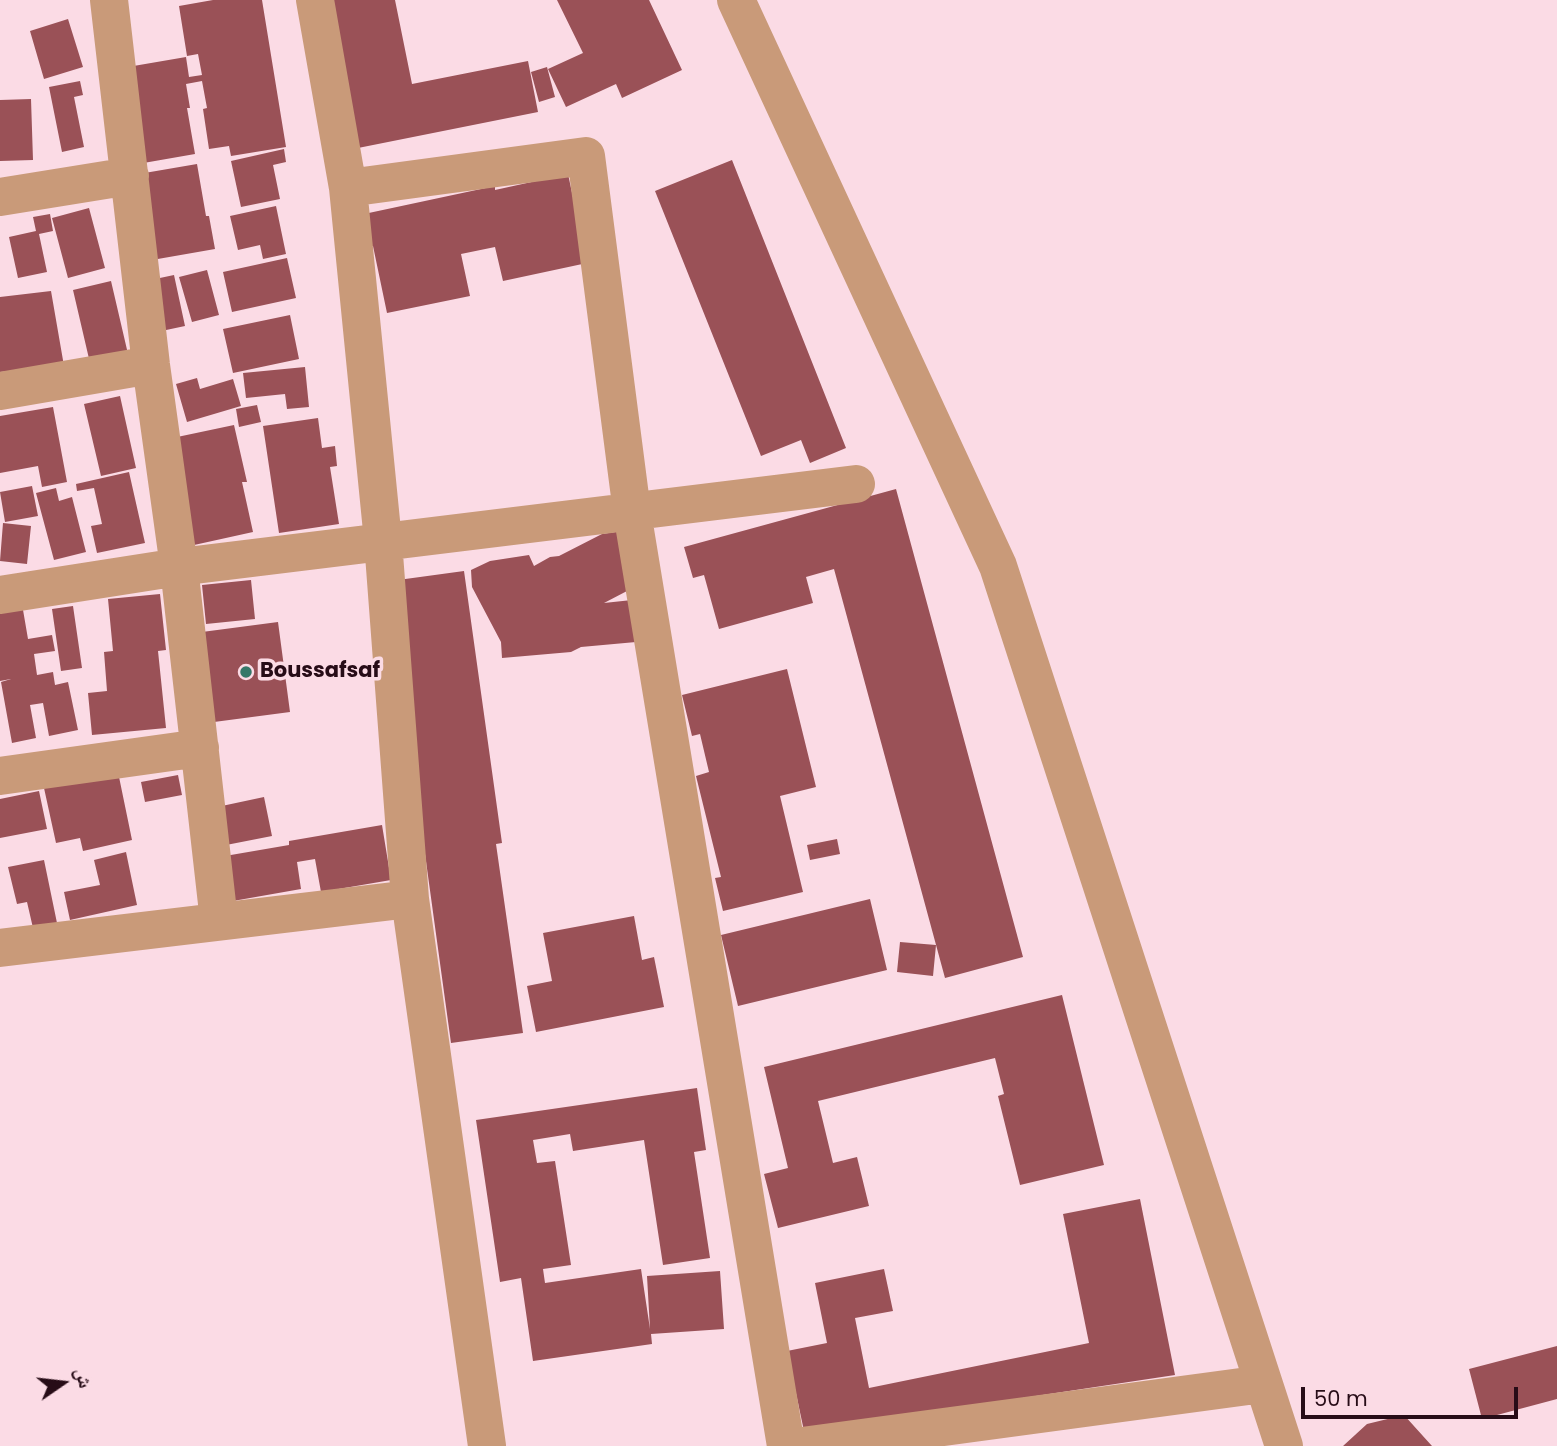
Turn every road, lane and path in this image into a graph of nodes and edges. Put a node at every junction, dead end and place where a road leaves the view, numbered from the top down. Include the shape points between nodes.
1 (110, 0) edge
2 (315, 0) edge
3 (742, 2) edge
4 (130, 176) junction
5 (348, 188) junction
6 (0, 197) edge
7 (151, 365) junction
8 (0, 391) edge
9 (856, 484) dead end
10 (632, 512) junction
11 (383, 541) junction
12 (179, 567) junction
13 (0, 595) edge
14 (200, 748) junction
15 (0, 776) edge
16 (410, 899) junction
17 (219, 921) junction
18 (0, 948) edge
19 (1263, 1384) junction
20 (487, 1446) edge
21 (786, 1446) edge
22 (802, 1446) edge
23 (1284, 1446) edge

1 - 4 street
2 - 5 street
3 - 19 street via 998,566
4 - 6 street
4 - 7 street
5 - 10 street via 586,156
5 - 11 street
7 - 8 street
7 - 12 street
9 - 10 street
10 - 11 street
10 - 21 street
11 - 12 street
11 - 16 street
12 - 13 street
12 - 14 street
14 - 15 street
14 - 17 street
16 - 17 street
16 - 20 street
17 - 18 street
19 - 22 street
19 - 23 street

